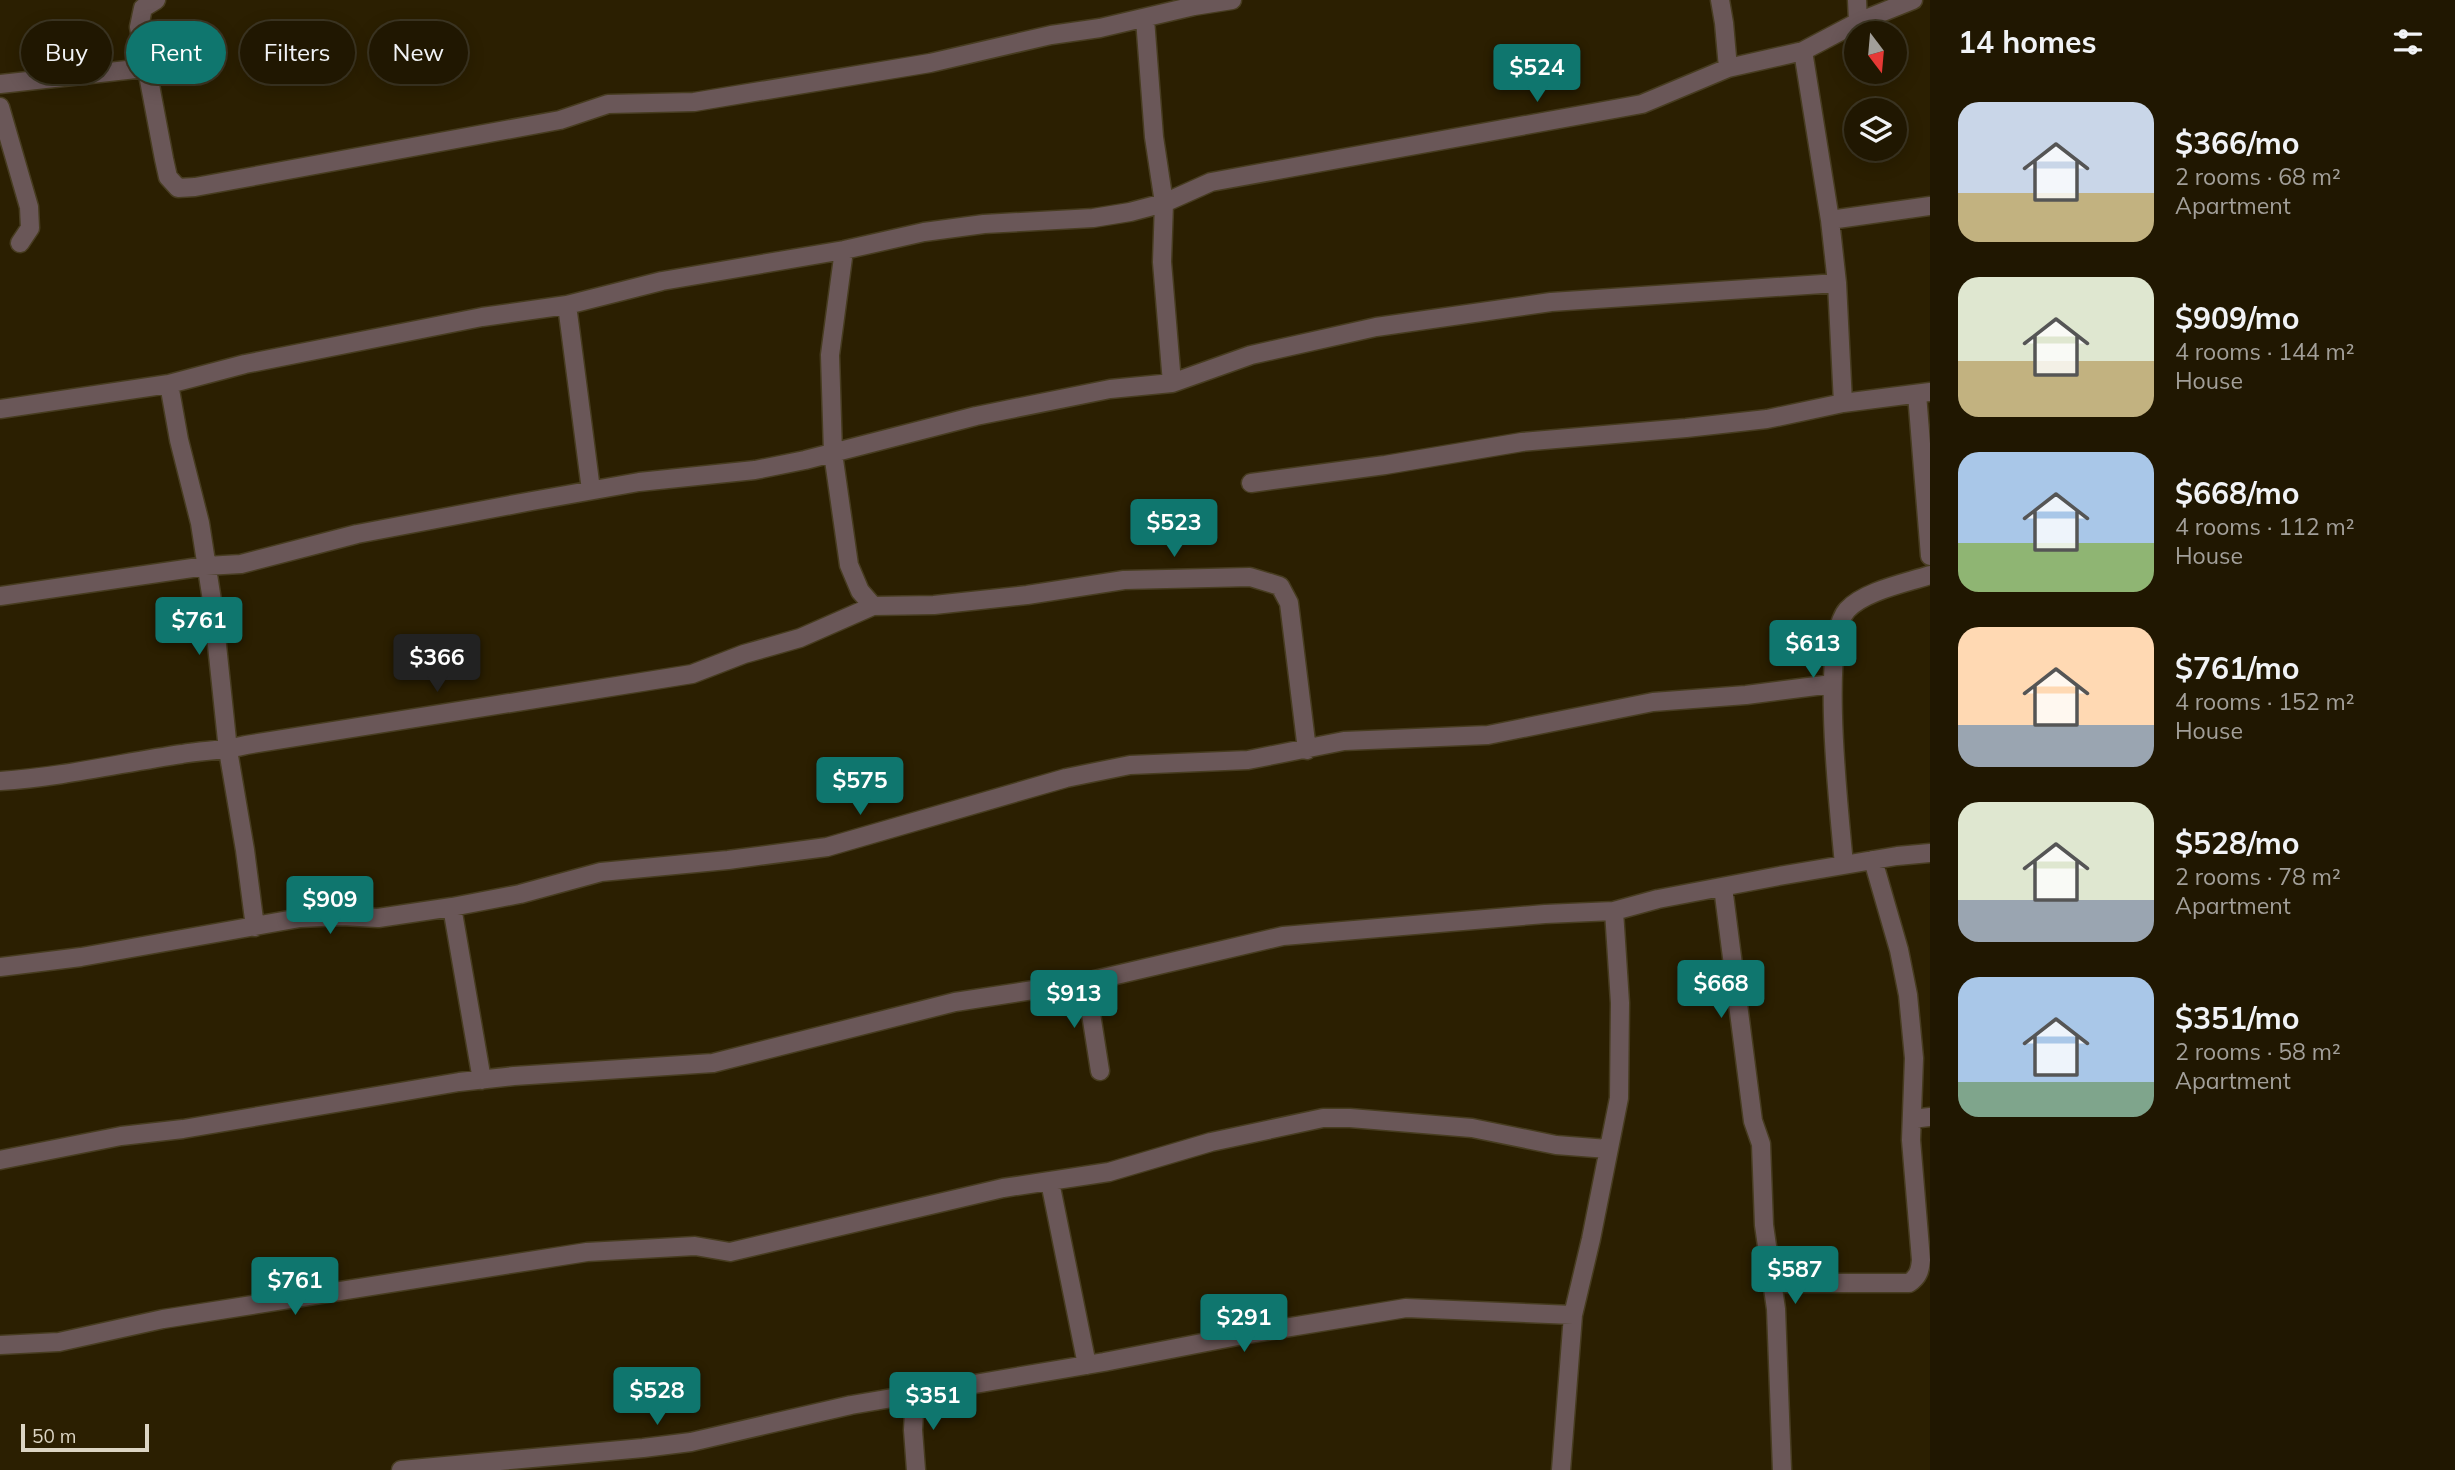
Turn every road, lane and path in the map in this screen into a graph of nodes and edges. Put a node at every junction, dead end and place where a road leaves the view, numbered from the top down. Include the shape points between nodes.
1 (156, 0) edge
2 (1232, 0) edge
3 (1720, 0) edge
4 (1857, 0) edge
5 (1913, 0) edge
6 (1145, 19) junction
7 (140, 21) edge
8 (1858, 21) edge
9 (1860, 21) edge
10 (1844, 29) edge
11 (1803, 51) junction
12 (1728, 68) junction
13 (126, 70) edge
14 (0, 84) edge
15 (148, 84) edge
16 (0, 107) edge
17 (1164, 203) junction
18 (1930, 206) edge
19 (1830, 220) junction
20 (20, 243) dead end
21 (844, 250) junction
22 (1836, 283) junction
23 (567, 305) junction
24 (1172, 383) junction
25 (169, 384) junction
26 (1923, 393) edge
27 (1843, 403) junction
28 (0, 409) edge
29 (834, 453) junction
30 (1251, 483) dead end
31 (591, 490) junction
32 (1930, 556) edge
33 (206, 566) junction
34 (1930, 575) edge
35 (0, 596) edge
36 (873, 606) junction
37 (1832, 684) junction
38 (228, 750) junction
39 (1307, 750) junction
40 (0, 781) edge
41 (1930, 853) edge
42 (1873, 860) junction
43 (1844, 865) junction
44 (1723, 887) junction
45 (452, 907) junction
46 (1614, 911) junction
47 (255, 927) junction
48 (0, 967) edge
49 (1086, 982) junction
50 (1100, 1071) dead end
51 (482, 1080) junction
52 (1921, 1118) edge
53 (1608, 1149) junction
54 (0, 1160) edge
55 (1050, 1182) junction
56 (1773, 1283) junction
57 (1573, 1315) junction
58 (0, 1345) edge
59 (1087, 1364) junction
60 (915, 1395) junction
61 (401, 1470) edge
62 (916, 1470) edge
63 (1561, 1470) edge
64 (1782, 1470) edge

1 - 7 street via 143,8
2 - 6 street
3 - 12 street
4 - 8 street
5 - 9 street
6 - 15 street via 930,63 694,102 608,104 560,120 195,187 178,188 168,177
6 - 17 street
10 - 11 street
11 - 12 street
11 - 19 street
12 - 17 street via 1642,104 1211,181
13 - 14 street
16 - 20 street via 29,207 30,228
17 - 21 street via 1093,218 924,232
17 - 24 street via 1162,262
18 - 19 street
19 - 22 street
21 - 23 street via 663,281
21 - 29 street via 830,355
22 - 24 street via 1551,302 1376,327 1251,355
22 - 27 street
23 - 25 street via 351,342
23 - 31 street
24 - 29 street via 1110,389 976,416
25 - 28 street
25 - 33 street
26 - 27 street
26 - 32 street
27 - 30 street via 1767,419 1522,442
29 - 31 street via 755,470
29 - 36 street via 849,565 860,591
31 - 33 street via 357,534 241,564
33 - 35 street
33 - 38 street
34 - 37 street via 1870,595 1844,612
36 - 38 street via 800,638 692,674
36 - 39 street via 934,605 1125,580 1250,578 1280,586 1289,603
37 - 39 street via 1653,702 1488,735 1344,741
37 - 43 street
38 - 40 street
38 - 47 street
39 - 45 street via 1248,760 1130,765 1066,778 827,847 601,872
41 - 42 street
42 - 43 street
42 - 52 street via 1908,995
43 - 44 street
44 - 46 street
44 - 56 street via 1753,1121 1761,1144 1764,1225
45 - 47 street via 378,918 300,918
45 - 51 street
46 - 49 street via 1302,933
46 - 53 street via 1621,1056 1619,1098
47 - 48 street
49 - 50 street
49 - 51 street via 955,1002 713,1063
51 - 54 street via 121,1136
52 - 56 street via 1911,1140 1921,1260 1915,1279 1909,1283
53 - 55 street via 1472,1128 1323,1118 1211,1142 1109,1172
53 - 57 street
55 - 58 street via 1003,1188 730,1252 695,1246 587,1252 163,1319 60,1342
55 - 59 street
56 - 64 street
57 - 59 street via 1406,1308
57 - 63 street
59 - 60 street
60 - 61 street via 691,1442
60 - 62 street

